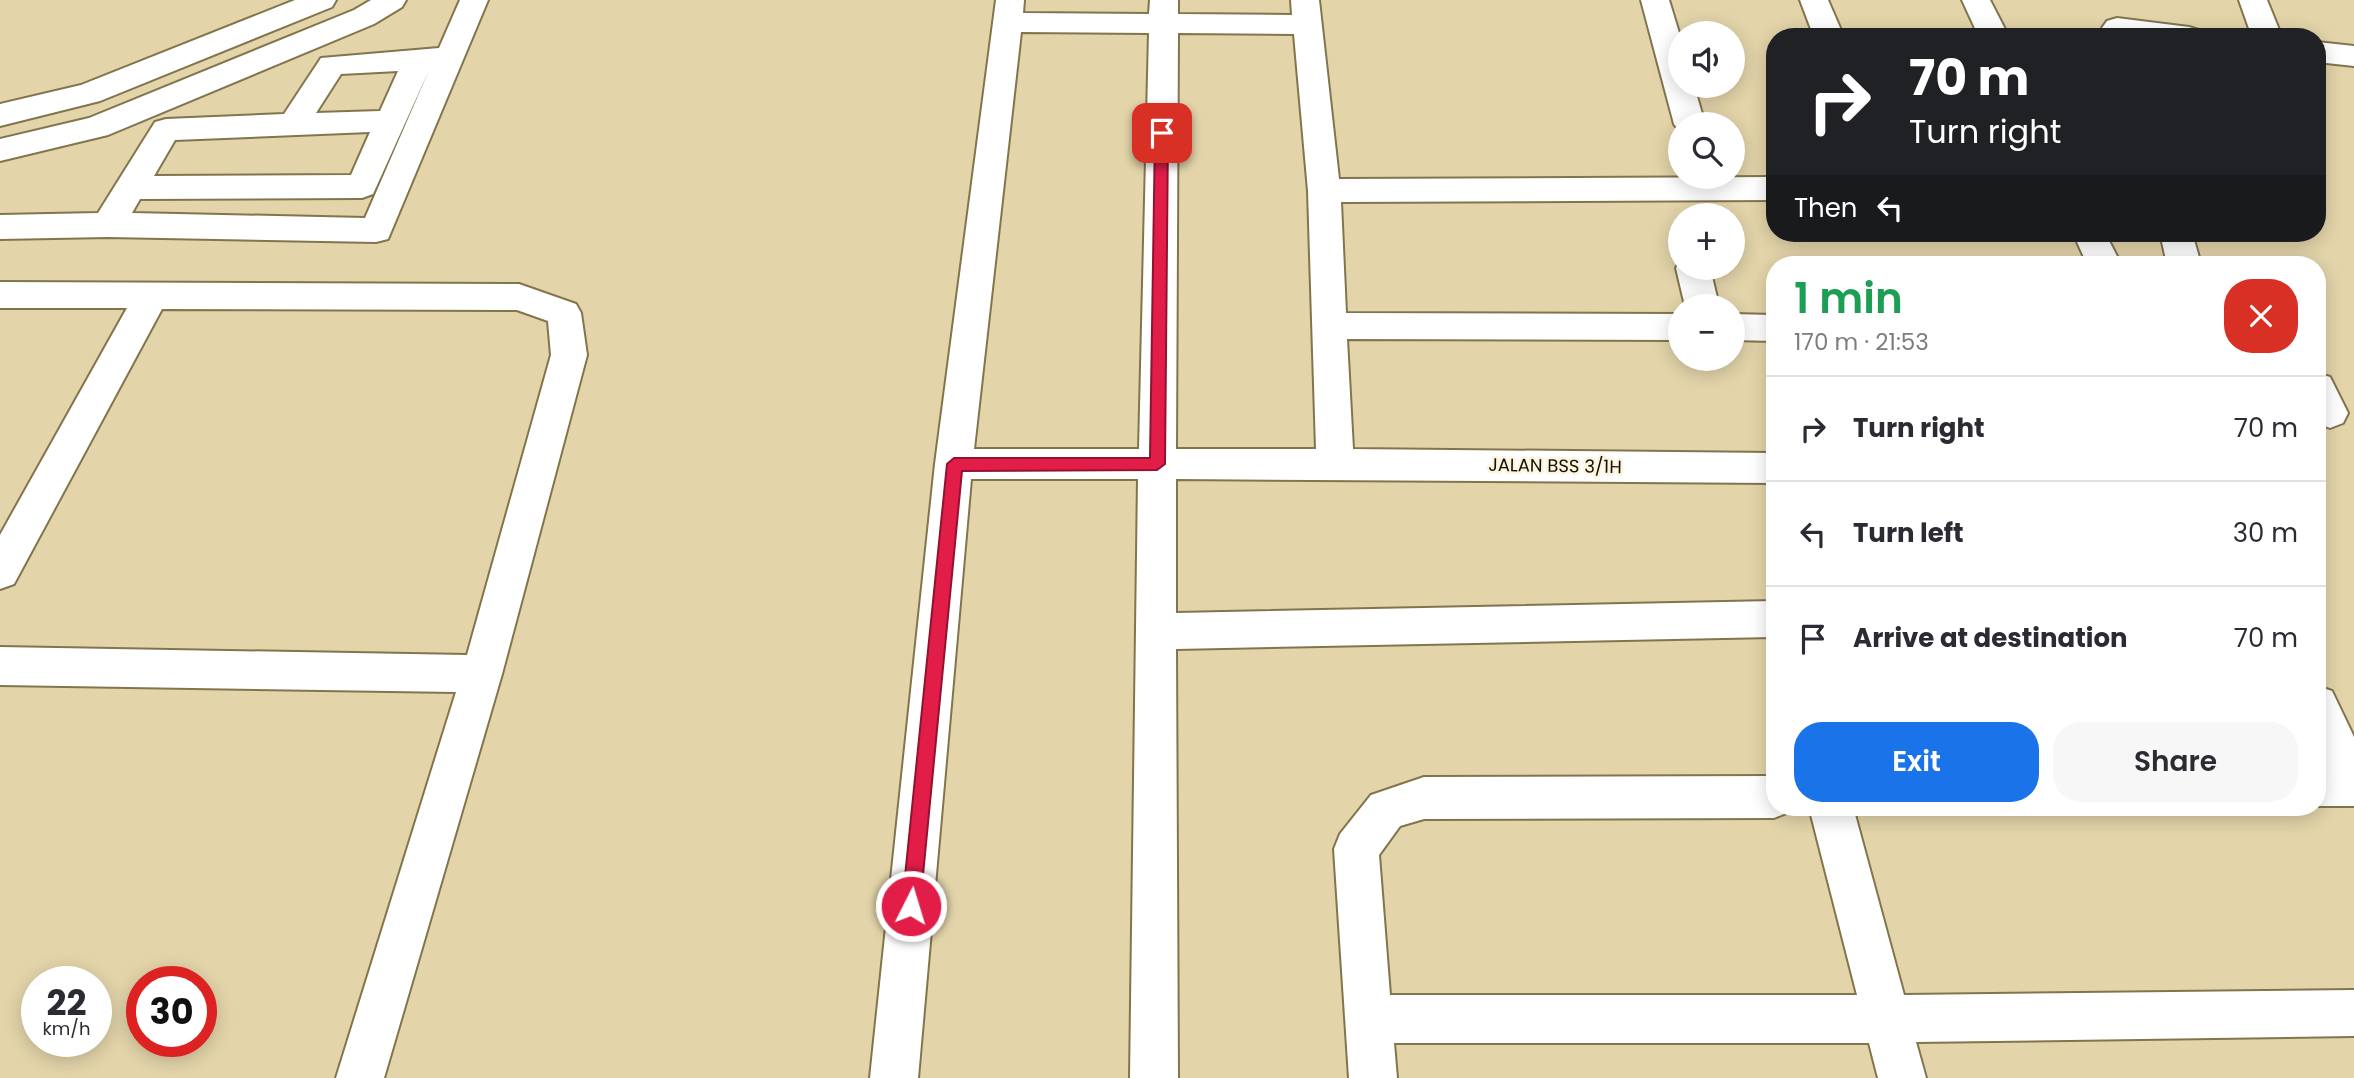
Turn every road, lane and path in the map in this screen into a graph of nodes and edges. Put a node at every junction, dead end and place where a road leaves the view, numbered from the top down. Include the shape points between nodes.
1 (322, 0) edge
2 (392, 0) edge
3 (474, 0) edge
4 (1655, 0) edge
5 (1814, 0) edge
6 (1976, 0) edge
7 (2106, 0) edge
8 (2253, 0) edge
9 (1009, 11) edge
10 (1164, 11) edge
11 (1306, 12) edge
12 (1825, 28) edge
13 (1990, 28) edge
14 (2116, 28) edge
15 (2264, 28) edge
16 (2326, 53) edge
17 (2354, 56) edge
18 (450, 57) junction
19 (416, 61) junction
20 (1687, 112) edge
21 (0, 116) edge
22 (390, 121) junction
23 (293, 124) junction
24 (0, 150) edge
25 (1745, 186) edge
26 (1766, 187) edge
27 (131, 188) junction
28 (1697, 189) edge
29 (1324, 191) junction
30 (1677, 203) edge
31 (108, 225) junction
32 (0, 227) edge
33 (0, 295) edge
34 (152, 295) junction
35 (1329, 326) junction
36 (1668, 327) edge
37 (1745, 327) edge
38 (1766, 328) edge
39 (954, 464) junction
40 (1157, 464) junction
41 (1335, 464) junction
42 (1766, 468) edge
43 (0, 572) edge
44 (1766, 619) edge
45 (1157, 631) junction
46 (0, 666) edge
47 (482, 674) junction
48 (2326, 724) edge
49 (2354, 784) edge
50 (2326, 786) edge
51 (1766, 797) edge
52 (1833, 816) edge
53 (2354, 1013) edge
54 (1369, 1019) junction
55 (1887, 1019) junction
56 (360, 1078) edge
57 (894, 1078) edge
58 (1154, 1078) edge
59 (1373, 1078) edge
60 (1902, 1078) edge

1 - 21 street via 89,94
2 - 24 street via 363,17 97,127
3 - 18 street
4 - 20 street
5 - 12 street
6 - 13 street
7 - 14 street
8 - 15 street
9 - 10 street
9 - 39 street
10 - 11 street
10 - 40 street
11 - 29 street
16 - 17 street
18 - 19 street
18 - 31 street via 376,230
19 - 22 street
19 - 23 street via 332,65
22 - 23 street
22 - 27 street via 362,187
23 - 27 street via 166,130
25 - 26 street
27 - 31 street
28 - 30 street
29 - 30 street
29 - 35 street
31 - 32 street
33 - 34 street
34 - 43 street
34 - 47 street via 519,297 564,313 569,355
35 - 36 street
35 - 41 street
37 - 38 street
39 - 40 street, JALAN BSS 3/1H
39 - 57 street
40 - 41 street, JALAN BSS 3/1H
40 - 45 street
41 - 42 street, JALAN BSS 3/1H
44 - 45 street
45 - 58 street
46 - 47 street
47 - 56 street
48 - 49 street
49 - 50 street
51 - 54 street via 1424,798 1386,810 1356,849
52 - 55 street
53 - 55 street
54 - 55 street
54 - 59 street
55 - 60 street

